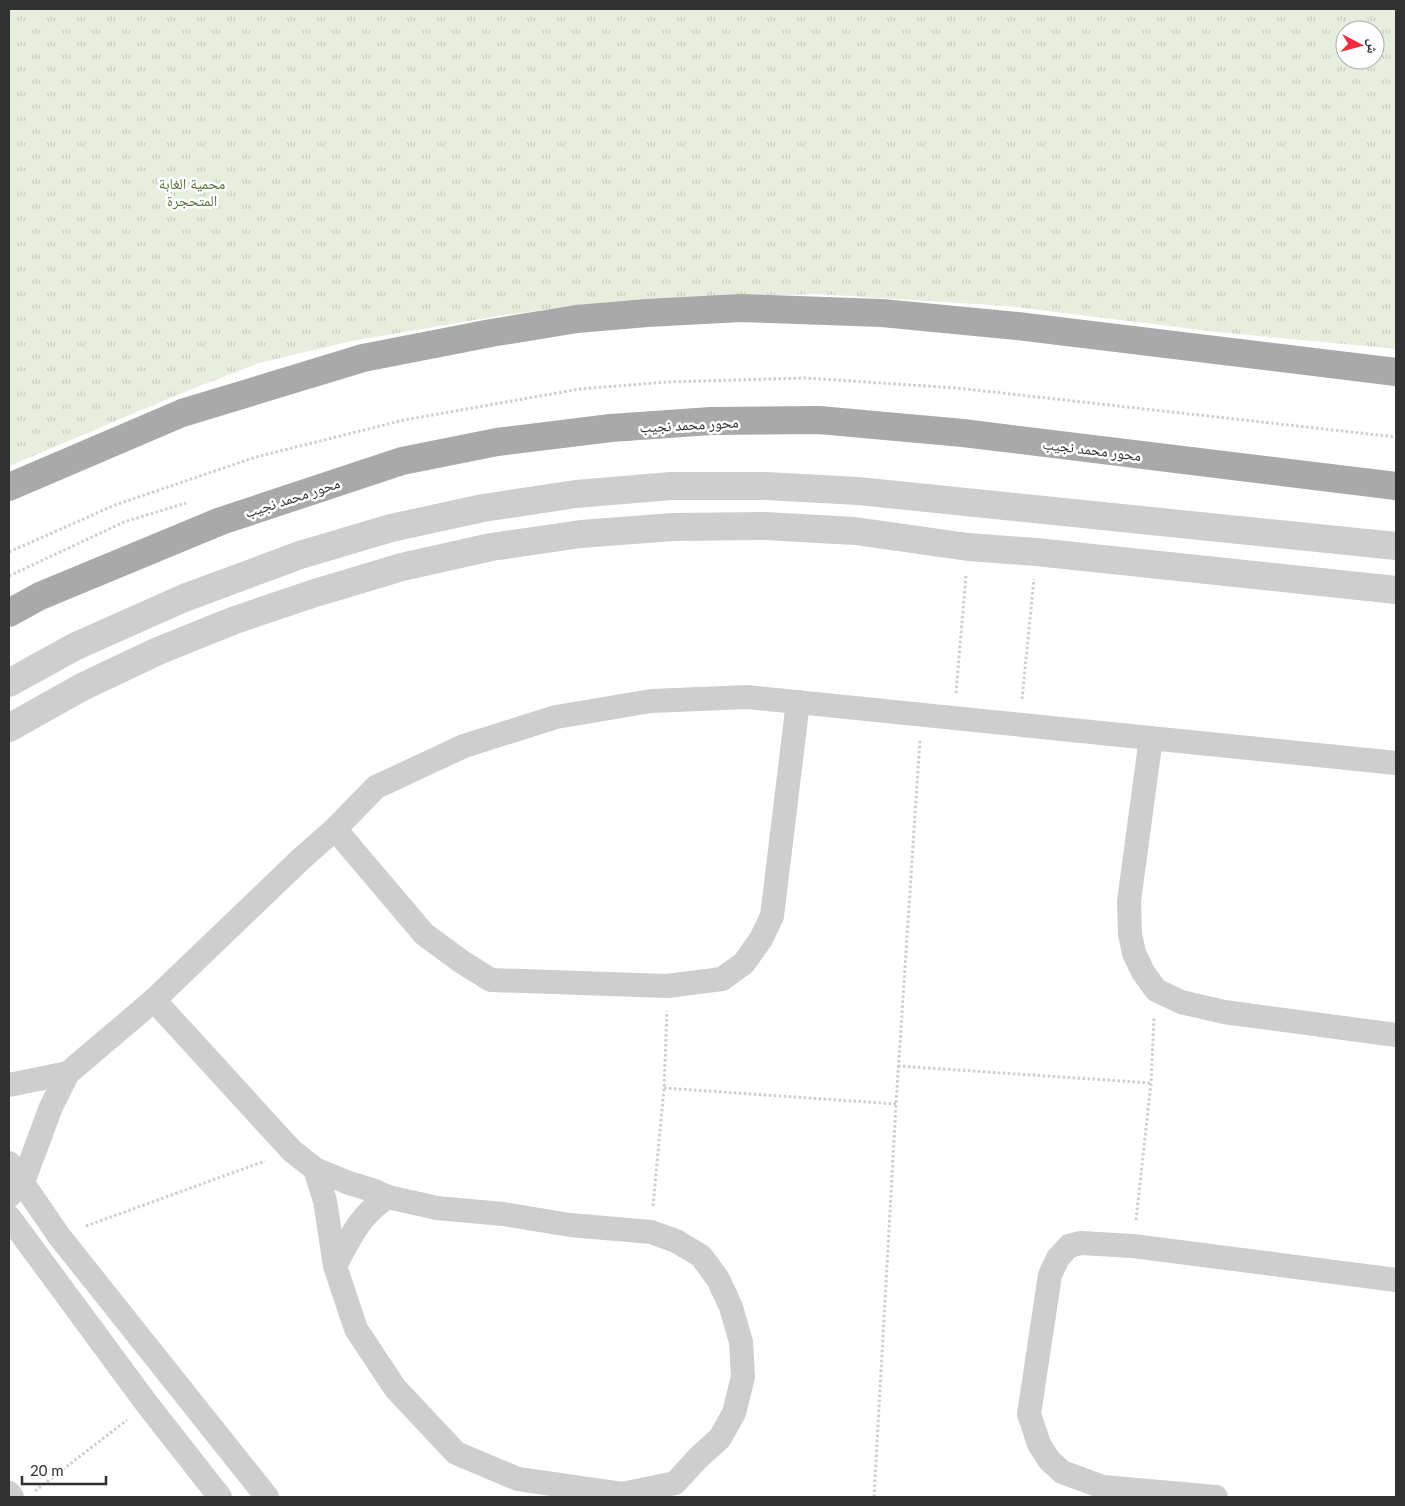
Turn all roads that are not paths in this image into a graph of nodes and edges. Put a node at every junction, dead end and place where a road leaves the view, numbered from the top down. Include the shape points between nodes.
1 (1396, 372) edge
2 (1396, 486) edge
3 (9, 487) edge
4 (1396, 546) edge
5 (1396, 590) edge
6 (9, 613) edge
7 (9, 683) edge
8 (798, 702) junction
9 (9, 728) edge
10 (1151, 738) junction
11 (1396, 764) edge
12 (335, 829) junction
13 (154, 1000) junction
14 (1396, 1035) edge
15 (68, 1073) junction
16 (9, 1085) edge
17 (9, 1163) edge
18 (315, 1169) junction
19 (16, 1189) edge
20 (388, 1197) junction
21 (9, 1217) edge
22 (335, 1266) junction
23 (1396, 1280) edge
24 (9, 1493) edge
25 (12, 1497) edge
26 (220, 1497) edge
27 (267, 1497) edge
28 (1216, 1497) edge

1 - 3 main road via 882,313 742,308 647,313 567,320 363,358 182,413
2 - 6 main road, محور محمد نجيب via 973,435 819,420 711,421 611,428 497,442 402,461 221,521 40,596
4 - 7 street via 849,491 765,486 680,486 576,494 483,508 391,528 300,556 184,598 74,647
5 - 9 street via 968,547 855,531 673,526 590,533 492,547 402,567 315,593 158,651 82,687
8 - 10 street
8 - 12 street via 747,697 651,701 556,717 464,746 376,787
8 - 12 street via 772,916 744,963 722,979 667,986 491,980 424,934
10 - 11 street
10 - 14 street via 1129,901 1134,953 1156,990 1180,1002 1224,1012
12 - 13 street
13 - 15 street
13 - 18 street via 292,1151
15 - 16 street
15 - 19 street
17 - 19 street
18 - 20 street
18 - 22 street via 325,1201
19 - 27 street via 59,1236
20 - 22 street via 373,1206
20 - 22 street via 437,1208 651,1232 676,1241 701,1256 718,1279 742,1342 744,1377 734,1413 720,1438 675,1483 622,1494 518,1479 456,1453 395,1388 356,1329
21 - 26 street
23 - 28 street via 1133,1246 1081,1243 1069,1246 1058,1258 1050,1275 1029,1414 1049,1460 1062,1472 1103,1487
24 - 25 street

